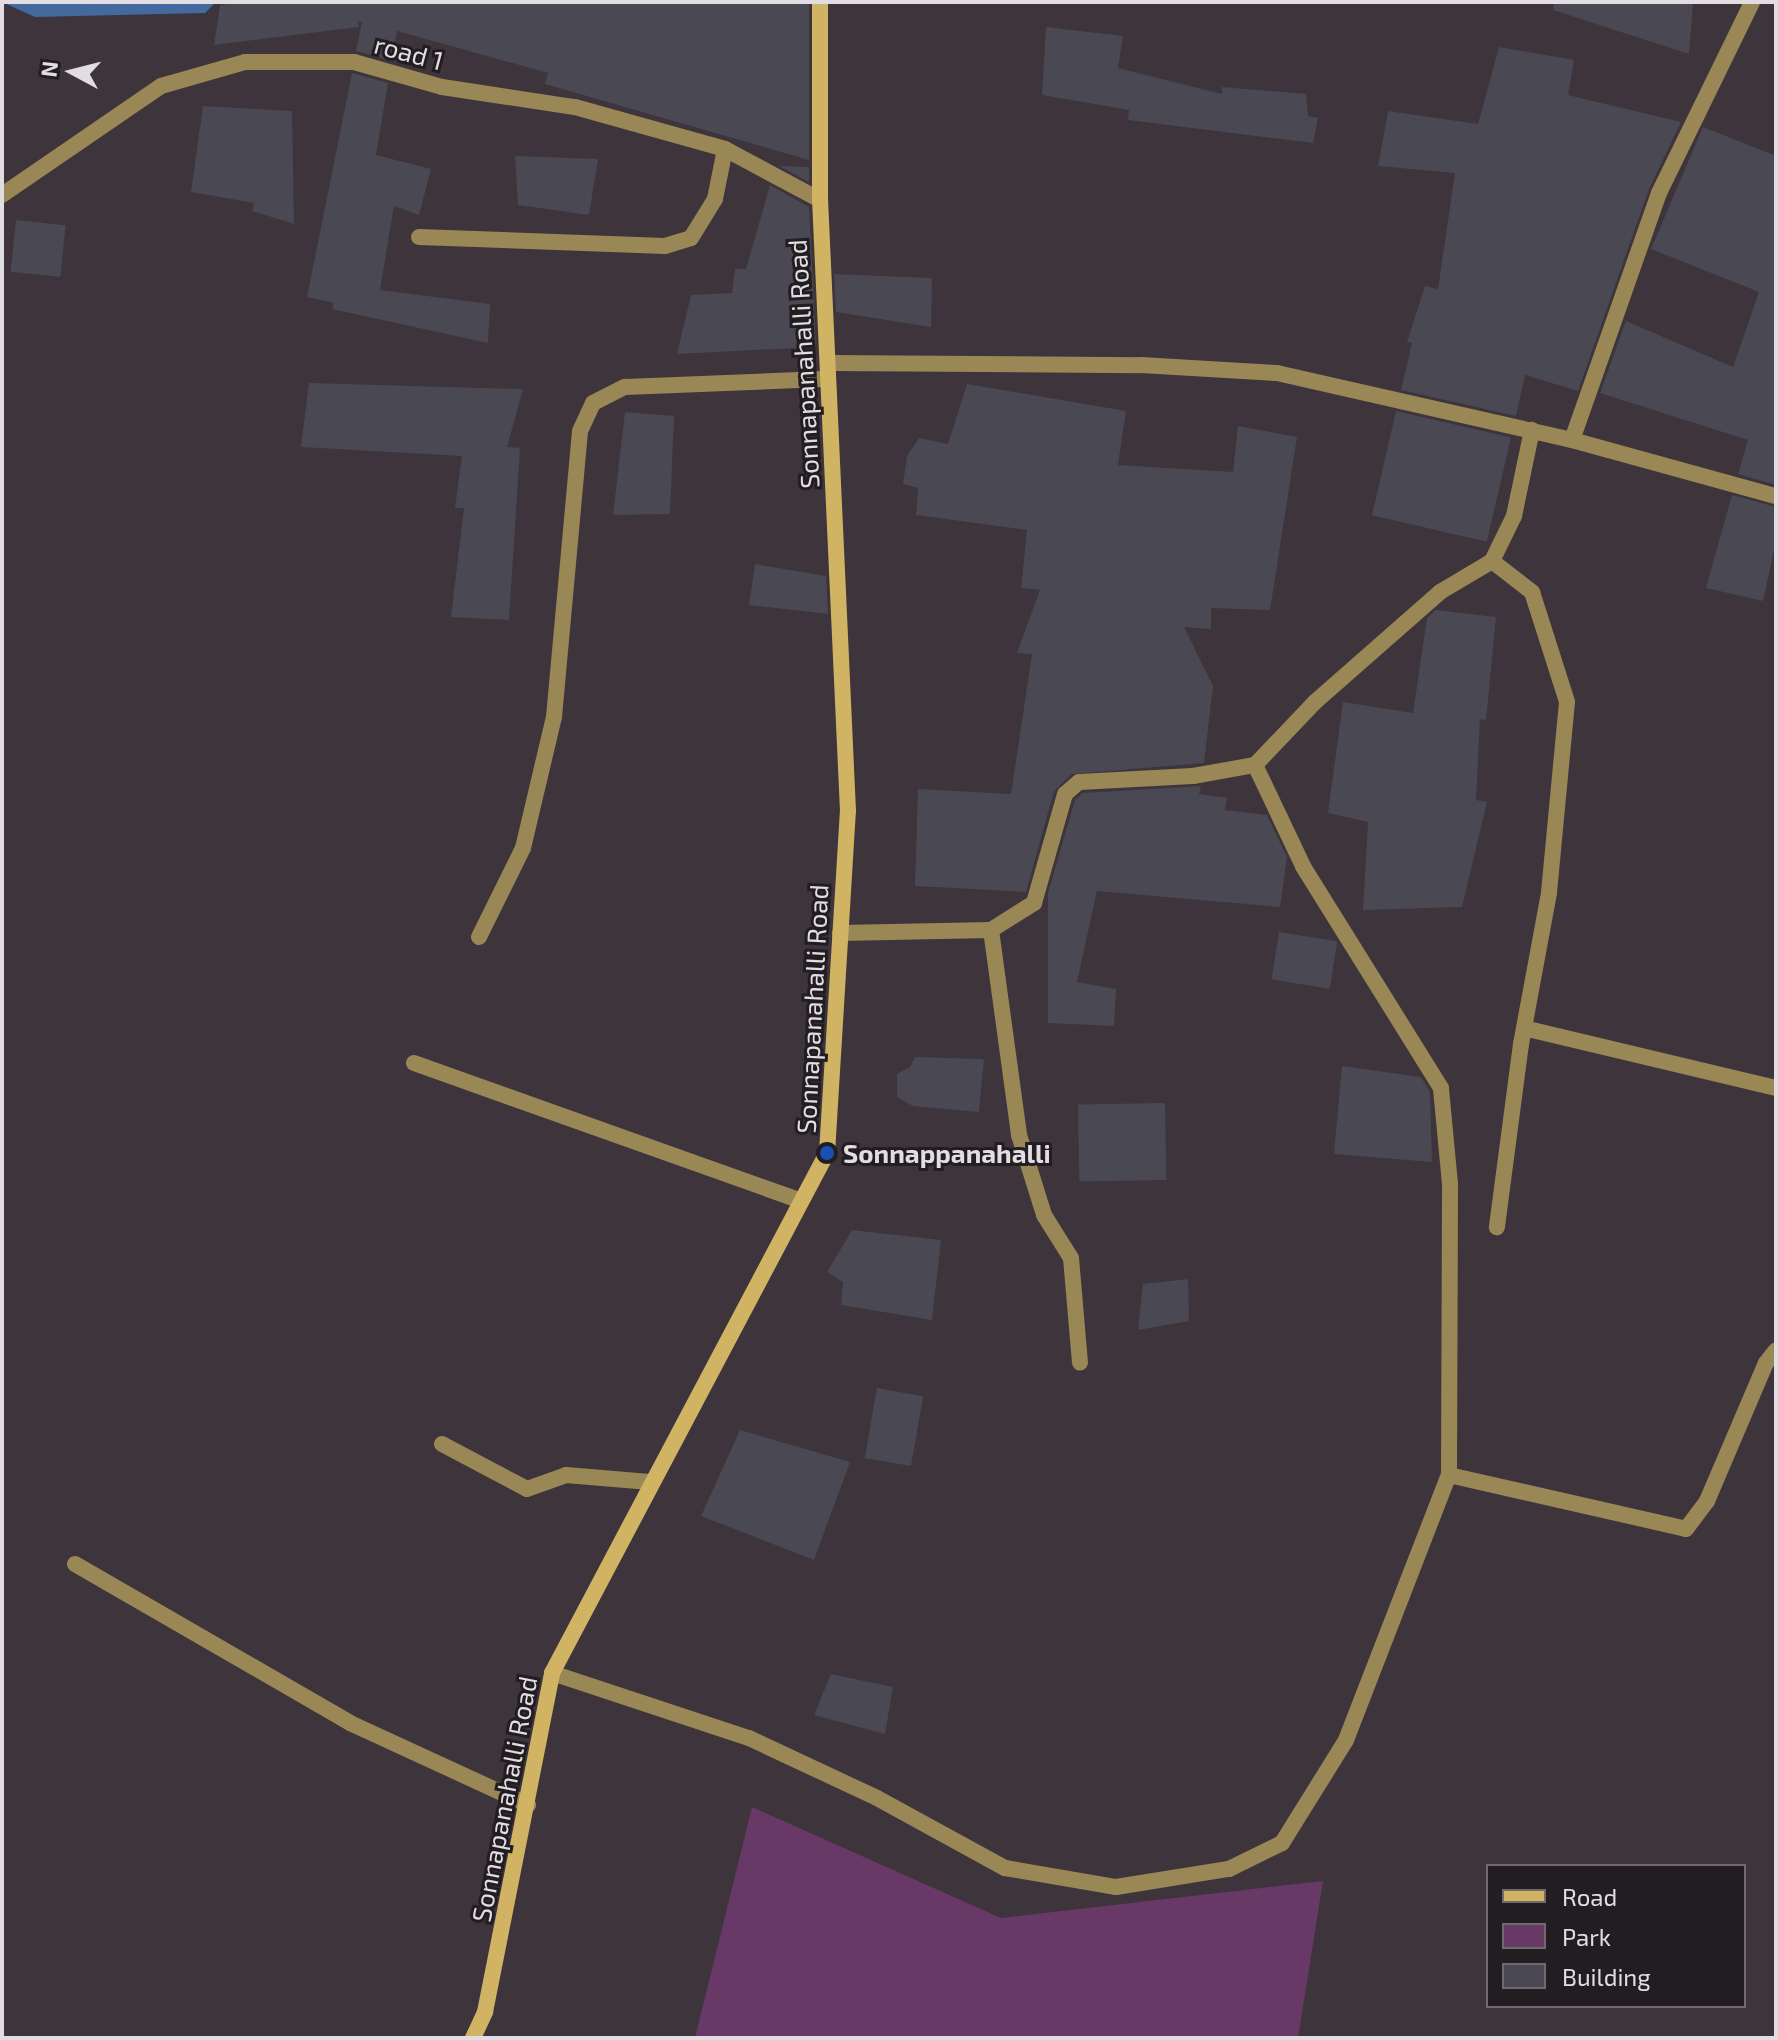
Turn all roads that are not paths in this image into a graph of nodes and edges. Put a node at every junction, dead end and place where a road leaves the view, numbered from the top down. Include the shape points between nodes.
1 (820, 2) edge
2 (1752, 2) edge
3 (725, 149) junction
4 (2, 195) edge
5 (820, 200) junction
6 (419, 237) dead end
7 (828, 371) junction
8 (1532, 430) junction
9 (1572, 440) junction
10 (1776, 496) edge
11 (1492, 561) junction
12 (1255, 765) junction
13 (991, 930) junction
14 (840, 933) junction
15 (479, 937) dead end
16 (1524, 1028) junction
17 (414, 1063) dead end
18 (1776, 1088) edge
19 (801, 1201) junction
20 (1497, 1227) dead end
21 (1776, 1350) edge
22 (1080, 1363) dead end
23 (442, 1444) dead end
24 (1449, 1475) junction
25 (650, 1482) junction
26 (75, 1564) dead end
27 (552, 1673) junction
28 (528, 1805) junction
29 (473, 2038) edge

1 - 5 street, Sonnapanahalli Road
2 - 9 street via 1659,193
3 - 4 street, road 1 via 575,107 442,87 354,62 245,62 161,86
3 - 5 street, road 1
3 - 6 street via 715,199 691,238 665,246
5 - 7 street, Sonnapanahalli Road
7 - 8 street via 1141,365 1277,373
7 - 14 street, Sonnapanahalli Road via 848,811
7 - 15 street via 625,387 593,403 580,431 554,717 523,848
8 - 9 street
8 - 11 street via 1514,516
9 - 10 street
11 - 12 street via 1440,592 1315,702
11 - 16 street via 1532,592 1567,702 1549,893
12 - 13 street via 1193,776 1079,782 1065,794 1034,903
12 - 24 street via 1303,866 1441,1088 1450,1184
13 - 14 street
13 - 22 street via 1019,1135 1044,1215 1071,1258
14 - 19 street, Sonnapanahalli Road via 827,1153
16 - 18 street
16 - 20 street
17 - 19 street
19 - 25 street, Sonnapanahalli Road
21 - 24 street via 1707,1501 1686,1529
23 - 25 street via 527,1489 566,1475
24 - 27 street via 1346,1740 1282,1843 1229,1869 1116,1887 1005,1868 877,1798 749,1738
25 - 27 street, Sonnapanahalli Road
26 - 28 street via 350,1723
27 - 28 street, Sonnapanahalli Road
28 - 29 street, Sonnapanahalli Road via 485,2012

